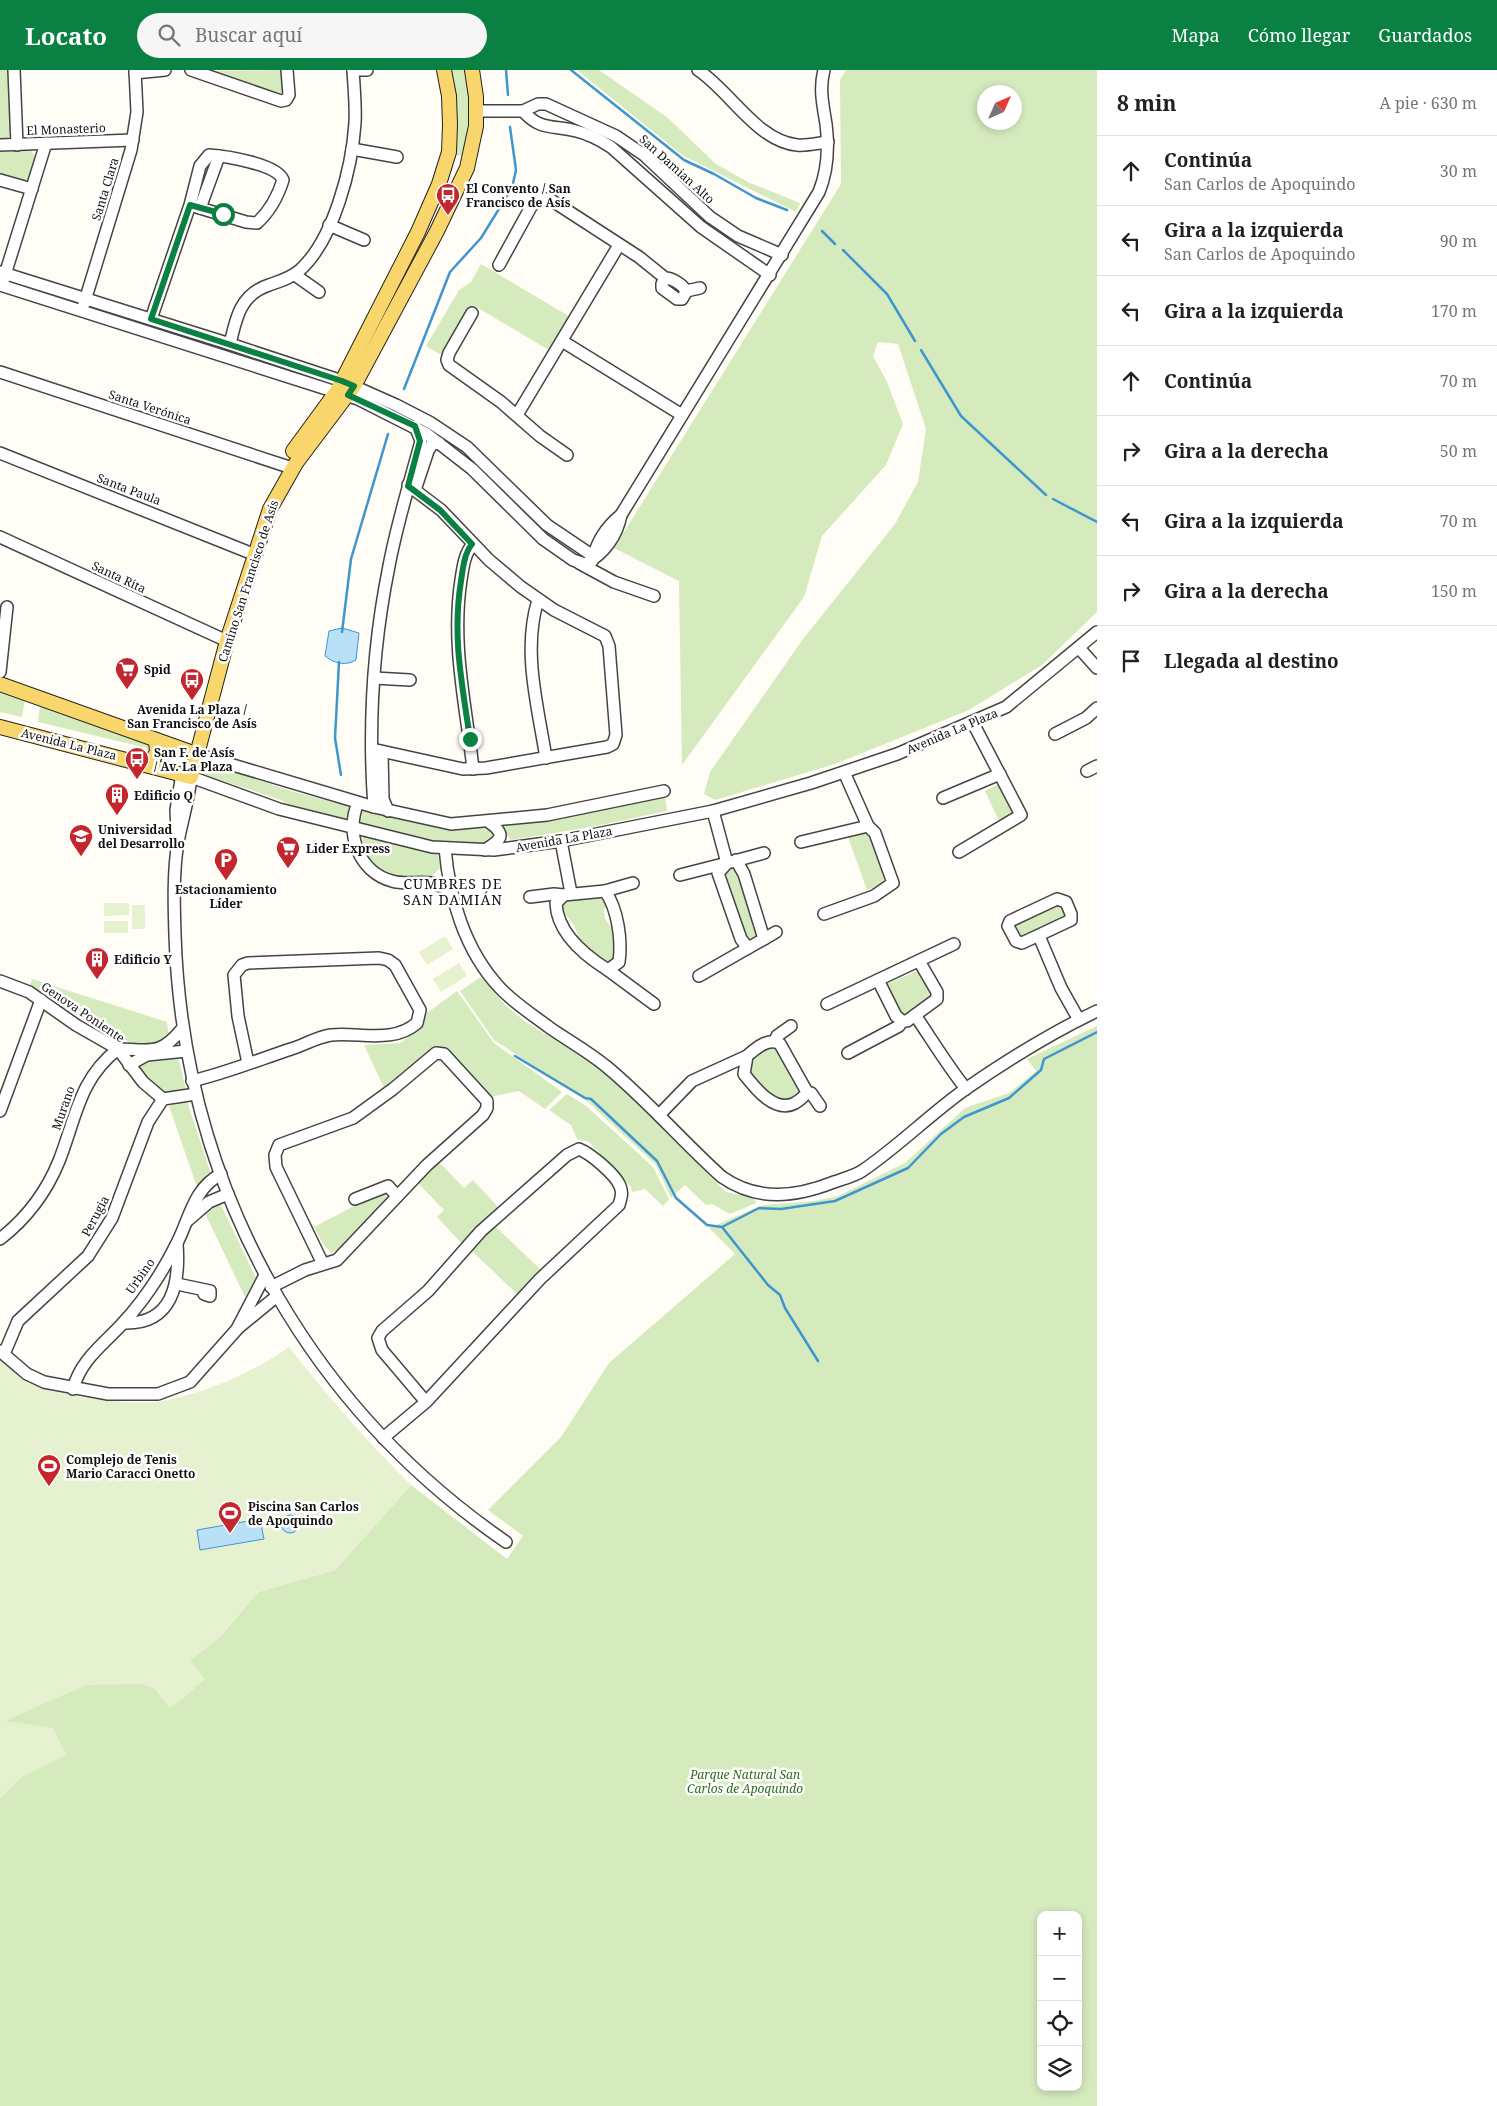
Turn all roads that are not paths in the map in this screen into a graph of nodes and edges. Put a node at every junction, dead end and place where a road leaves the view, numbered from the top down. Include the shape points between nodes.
1 (14, 70) edge
2 (165, 70) edge
3 (191, 70) edge
4 (287, 70) edge
5 (353, 70) edge
6 (367, 70) edge
7 (444, 70) edge
8 (472, 70) edge
9 (698, 70) edge
10 (824, 70) edge
11 (135, 71) edge
12 (551, 106) junction
13 (477, 111) junction
14 (523, 111) junction
15 (546, 126) junction
16 (133, 140) junction
17 (828, 142) junction
18 (46, 144) junction
19 (0, 145) edge
20 (17, 145) junction
21 (352, 149) junction
22 (449, 152) junction
23 (472, 155) junction
24 (398, 157) dead end
25 (0, 180) edge
26 (32, 189) junction
27 (195, 207) junction
28 (329, 225) junction
29 (364, 240) dead end
30 (619, 244) junction
31 (409, 249) junction
32 (424, 254) junction
33 (782, 255) junction
34 (499, 264) dead end
35 (294, 275) junction
36 (770, 275) junction
37 (2, 279) edge
38 (700, 288) dead end
39 (319, 292) dead end
40 (85, 299) junction
41 (82, 311) junction
42 (472, 313) dead end
43 (151, 319) junction
44 (562, 341) junction
45 (230, 344) junction
46 (0, 372) edge
47 (345, 388) junction
48 (517, 415) junction
49 (682, 415) junction
50 (415, 426) junction
51 (439, 443) junction
52 (0, 454) edge
53 (566, 455) dead end
54 (288, 466) junction
55 (412, 488) junction
56 (0, 537) edge
57 (472, 544) junction
58 (248, 552) junction
59 (593, 556) junction
60 (579, 563) junction
61 (598, 573) junction
62 (654, 596) dead end
63 (538, 600) junction
64 (7, 607) dead end
65 (1097, 632) edge
66 (223, 640) junction
67 (1079, 648) junction
68 (1097, 668) edge
69 (0, 672) edge
70 (374, 678) junction
71 (410, 680) dead end
72 (0, 684) edge
73 (1097, 708) edge
74 (973, 723) junction
75 (0, 727) edge
76 (1054, 734) dead end
77 (156, 740) junction
78 (377, 751) junction
79 (192, 752) junction
80 (546, 758) junction
81 (148, 765) junction
82 (474, 769) junction
83 (844, 772) junction
84 (1000, 774) junction
85 (186, 776) junction
86 (664, 791) dead end
87 (944, 798) dead end
88 (358, 803) junction
89 (374, 807) junction
90 (388, 810) junction
91 (713, 811) junction
92 (489, 822) junction
93 (868, 826) junction
94 (352, 829) junction
95 (500, 832) junction
96 (561, 841) junction
97 (800, 842) dead end
98 (516, 847) junction
99 (445, 848) junction
100 (483, 850) junction
101 (959, 852) dead end
102 (764, 853) dead end
103 (732, 862) junction
104 (447, 869) junction
105 (680, 875) dead end
106 (432, 883) junction
107 (633, 883) dead end
108 (605, 891) junction
109 (452, 892) junction
110 (567, 894) junction
111 (530, 897) dead end
112 (824, 914) dead end
113 (776, 932) dead end
114 (1039, 936) junction
115 (764, 939) junction
116 (954, 944) dead end
117 (748, 948) junction
118 (919, 961) junction
119 (608, 970) junction
120 (698, 976) dead end
121 (878, 980) junction
122 (0, 981) edge
123 (41, 1000) junction
124 (654, 1004) dead end
125 (827, 1004) dead end
126 (1097, 1011) edge
127 (914, 1015) junction
128 (1079, 1020) junction
129 (902, 1021) junction
130 (791, 1026) dead end
131 (182, 1029) junction
132 (775, 1041) junction
133 (118, 1049) junction
134 (186, 1051) junction
135 (848, 1053) dead end
136 (746, 1056) junction
137 (248, 1063) junction
138 (129, 1065) junction
139 (720, 1067) junction
140 (744, 1074) junction
141 (192, 1081) junction
142 (966, 1089) junction
143 (807, 1092) junction
144 (196, 1094) junction
145 (163, 1099) junction
146 (820, 1106) dead end
147 (0, 1111) edge
148 (659, 1115) junction
149 (220, 1174) junction
150 (228, 1194) junction
151 (397, 1196) junction
152 (355, 1199) dead end
153 (187, 1221) junction
154 (0, 1239) edge
155 (177, 1244) junction
156 (323, 1264) junction
157 (265, 1275) junction
158 (177, 1284) junction
159 (203, 1291) dead end
160 (274, 1292) junction
161 (123, 1323) junction
162 (238, 1328) junction
163 (2, 1353) edge
164 (73, 1389) junction
165 (426, 1402) junction
166 (383, 1438) junction
167 (506, 1542) dead end

1 - 20 street
2 - 11 street, Santa Clara
3 - 4 street via 281,101 289,95
5 - 6 street
5 - 21 street via 355,120
7 - 22 main road, Camino San Francisco de Asís via 450,112
8 - 13 main road, Camino San Francisco de Asís
9 - 17 street via 769,134 794,145
10 - 17 street via 821,94
11 - 16 street, Santa Clara
12 - 14 street via 538,104
12 - 15 street via 554,116
12 - 33 street, San Damian Alto via 624,141 644,155 710,217 738,236
13 - 14 street
13 - 23 main road, Camino San Francisco de Asís
14 - 15 street via 536,123
15 - 36 street via 585,134 612,147 701,227
16 - 18 street, El Monasterio
16 - 40 street, Santa Clara
17 - 33 street via 827,166 819,192
18 - 20 street, El Monasterio
18 - 26 street
19 - 20 street, El Monasterio
21 - 24 street
21 - 28 street via 341,194
22 - 23 main road via 459,160
22 - 31 main road, Camino San Francisco de Asís via 439,184
23 - 32 main road, Camino San Francisco de Asís
25 - 26 street
26 - 37 street
27 - 27 street via 203,161 209,156 236,158 276,171 283,180 278,196 257,223
27 - 43 street
28 - 29 street
28 - 35 street via 312,256
30 - 34 street via 551,200 542,198 532,205
30 - 38 street via 665,278 662,287 678,299 682,299 686,291
30 - 44 street
31 - 32 main road
31 - 47 main road, Camino San Francisco de Asís
32 - 47 main road, Camino San Francisco de Asís
33 - 36 street
35 - 39 street
35 - 45 street via 257,289 248,296 240,307
36 - 49 street
37 - 40 street
37 - 41 street
40 - 41 street, Santa Clara
40 - 43 street
41 - 47 street
42 - 48 street via 449,354 448,363 453,370
43 - 45 street
44 - 48 street
44 - 49 street
45 - 47 street
46 - 54 street, Santa Verónica
47 - 50 street
47 - 54 main road, Camino San Francisco de Asís
47 - 59 street via 412,413 447,433 487,465 547,525
48 - 53 street
49 - 59 street via 621,515 609,525 596,545
50 - 51 street
50 - 55 street via 420,441
51 - 55 street via 432,444 429,449
51 - 60 street via 480,476 543,539
52 - 58 street, Santa Paula
54 - 58 main road, Camino San Francisco de Asís via 263,506
54 - 66 main road, Camino San Francisco de Asís
55 - 57 street via 449,519
55 - 70 street via 388,568
56 - 66 street, Santa Rita
57 - 63 street
57 - 82 street via 464,564 456,639
58 - 66 main road, Camino San Francisco de Asís
59 - 60 street via 586,563
59 - 61 street via 592,566
60 - 61 street
61 - 62 street
63 - 80 street via 531,655
63 - 80 street via 602,632 607,639 616,735 613,744 607,747
64 - 69 street
65 - 67 street, Avenida La Plaza
66 - 79 main road, Camino San Francisco de Asís
67 - 68 street
67 - 74 street, Avenida La Plaza via 1006,707
70 - 71 street
70 - 78 street
72 - 77 main road
73 - 76 street via 1086,718
74 - 83 street, Avenida La Plaza
74 - 84 street
75 - 81 main road, Avenida La Plaza
77 - 79 main road
77 - 81 main road via 157,753
78 - 82 street via 450,768
78 - 89 street
78 - 90 street via 383,799
79 - 85 main road, Camino San Francisco de Asís
79 - 88 street
80 - 82 street
81 - 85 main road, Avenida La Plaza
83 - 91 street, Avenida La Plaza
83 - 93 street
84 - 87 street
84 - 101 street via 1021,815
85 - 94 street, Avenida La Plaza via 279,809
85 - 131 street, Camino San Francisco de Asís via 175,879 175,933
86 - 92 street via 547,815
88 - 89 street
88 - 94 street
89 - 90 street
90 - 92 street via 451,824
91 - 96 street, Avenida La Plaza
91 - 103 street
92 - 95 street
93 - 97 street
93 - 112 street via 875,833 893,883 874,896
94 - 99 street, Avenida La Plaza
94 - 106 street via 362,859 377,874 403,884
95 - 98 street via 507,842
95 - 100 street via 498,841
96 - 98 street, Avenida La Plaza
96 - 110 street
98 - 100 street, Avenida La Plaza
99 - 100 street, Avenida La Plaza
99 - 104 street
102 - 103 street
103 - 105 street
103 - 115 street via 744,874
103 - 117 street via 718,873 741,939
104 - 106 street
104 - 109 street
106 - 109 street
107 - 108 street
108 - 110 street
108 - 119 street via 613,902 620,952 619,962
109 - 148 street via 472,950 496,984 604,1065
110 - 111 street
110 - 119 street via 556,903 556,916 570,939
113 - 115 street
114 - 114 street via 1071,920 1072,914 1064,900 1057,899 1009,922 1008,926 1018,942
114 - 128 street
115 - 117 street
116 - 118 street
117 - 120 street
118 - 121 street
118 - 127 street via 937,992 937,999
119 - 124 street
121 - 125 street
121 - 129 street via 896,1016
122 - 123 street, Genova Poniente
123 - 133 street, Genova Poniente
123 - 147 street
126 - 128 street
127 - 129 street
127 - 142 street
128 - 142 street via 1039,1040
129 - 135 street via 899,1026
130 - 132 street
131 - 133 street via 172,1042 155,1050
131 - 134 street, Camino San Francisco de Asís
132 - 136 street
132 - 143 street via 780,1044
133 - 138 street, Genova Poniente
133 - 154 street, Murano via 97,1067 83,1089 58,1163 39,1199 18,1225
134 - 138 street via 147,1055
134 - 141 street, Camino San Francisco de Asís
136 - 139 street
136 - 140 street
137 - 137 street via 234,975 248,963 388,960 395,965 420,1010 417,1023 402,1032 380,1036 324,1036
137 - 141 street
138 - 145 street, Genova Poniente
139 - 140 street
139 - 148 street via 692,1080
140 - 143 street via 766,1097 780,1105 794,1104
141 - 144 street, Camino San Francisco de Asís
142 - 148 street via 860,1172 807,1192 784,1196 735,1186
143 - 146 street
144 - 145 street
144 - 149 street, Camino San Francisco de Asís
145 - 163 street, Perugia via 148,1122 112,1218 88,1256 18,1321
149 - 150 street, Camino San Francisco de Asís
149 - 153 street, Urbino via 198,1194
150 - 153 street, Urbino via 209,1202
150 - 157 street, Camino San Francisco de Asís
151 - 152 street via 388,1186
151 - 156 street via 337,1260
151 - 156 street via 487,1108 481,1094 444,1054 436,1053 353,1118 279,1145 275,1155 276,1167
153 - 155 street, Urbino
155 - 158 street, Urbino
155 - 161 street, Urbino via 150,1289
156 - 160 street via 305,1270
157 - 160 street, Camino San Francisco de Asís
157 - 162 street
158 - 159 street
158 - 161 street, Urbino via 168,1302 154,1315 132,1324
160 - 162 street
160 - 166 street, Camino San Francisco de Asís via 330,1376
161 - 164 street, Urbino via 85,1362
162 - 164 street via 197,1376 182,1387 158,1394 138,1395
163 - 164 street via 35,1378
165 - 165 street via 540,1279 619,1205 622,1195 619,1184 590,1154 579,1149 567,1155 481,1231 428,1291 382,1331 378,1338 382,1350
165 - 166 street
166 - 167 street, Camino San Francisco de Asís via 449,1499

